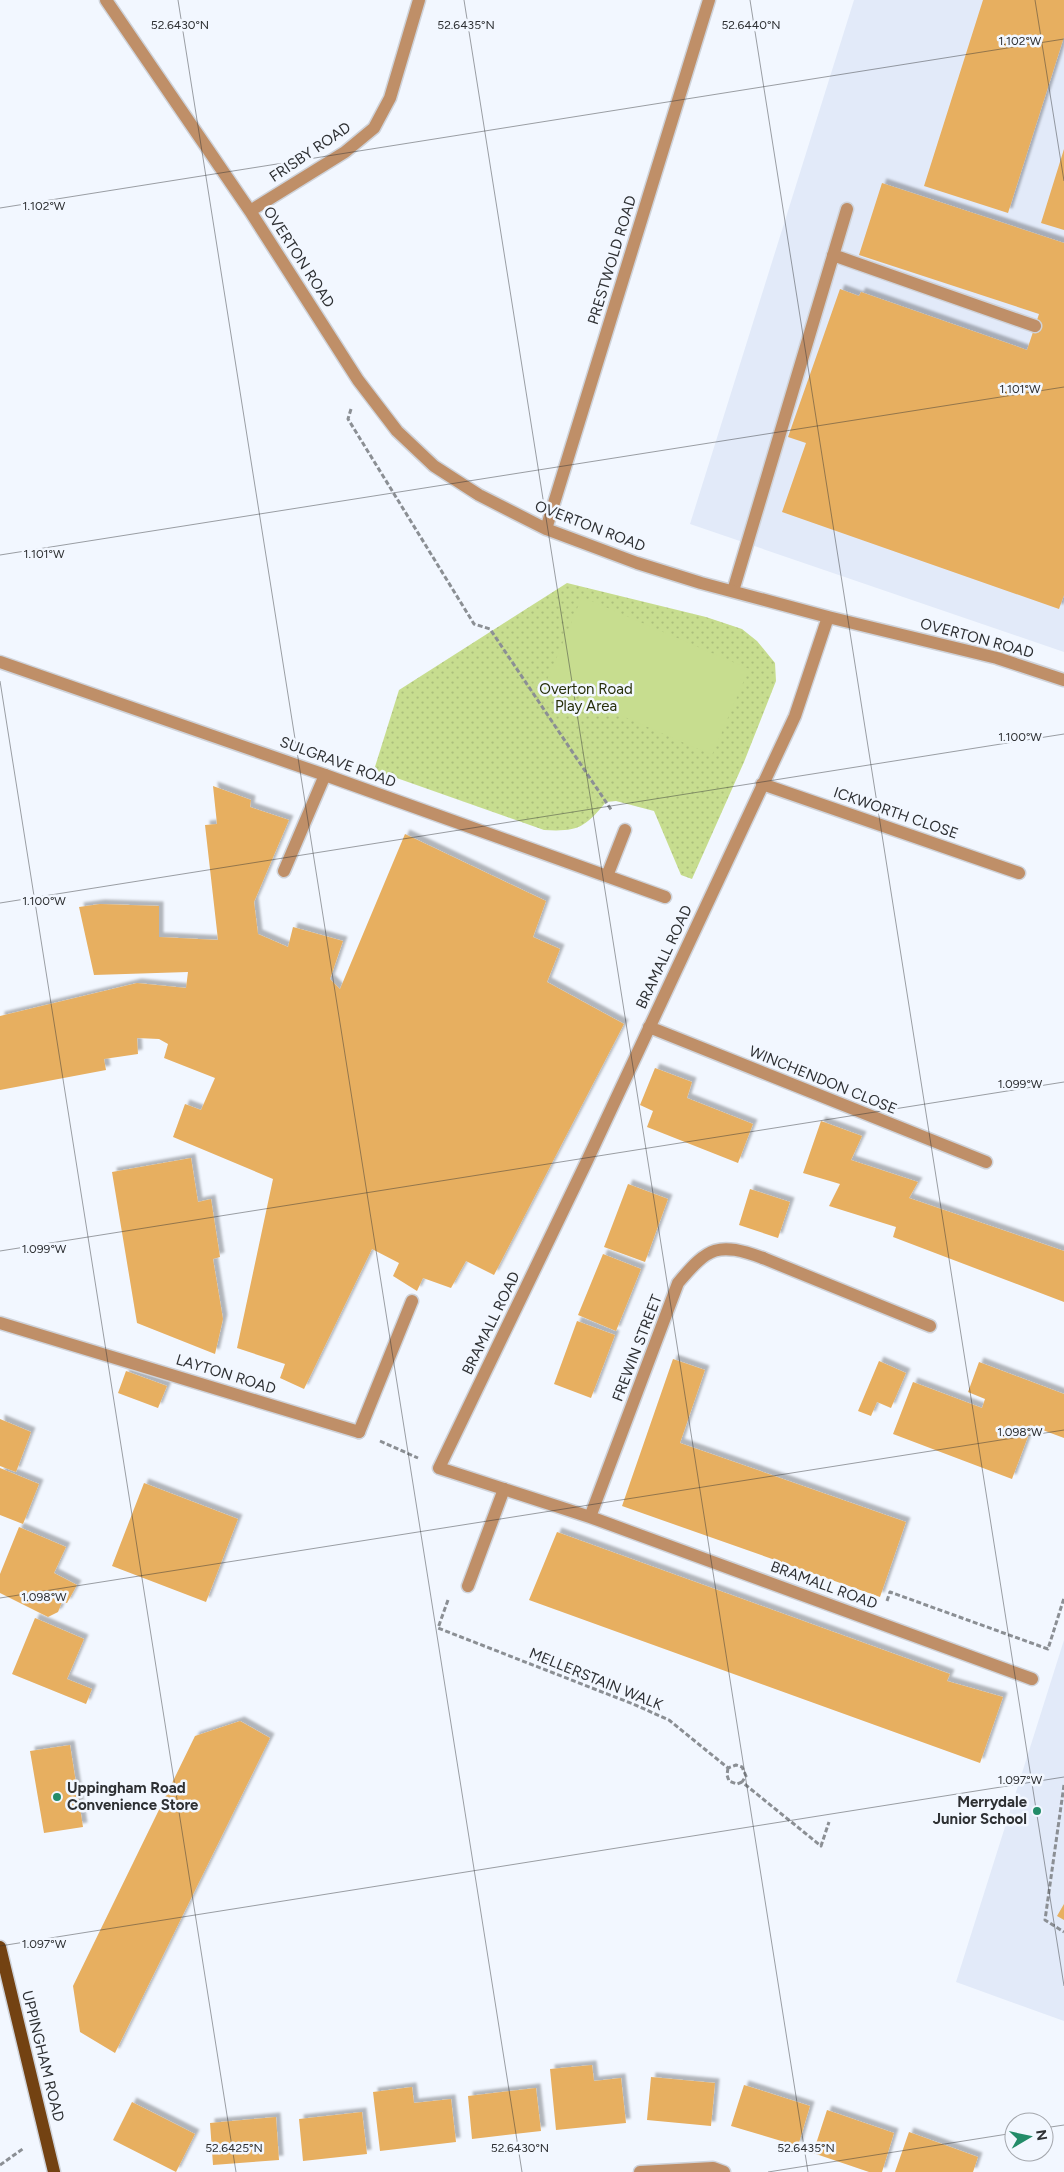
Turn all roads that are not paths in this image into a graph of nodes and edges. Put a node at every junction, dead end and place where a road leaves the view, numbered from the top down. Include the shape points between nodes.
1 (106, 0) edge
2 (419, 0) edge
3 (709, 0) edge
4 (847, 209) dead end
5 (250, 211) junction
6 (833, 255) junction
7 (1035, 326) dead end
8 (546, 529) junction
9 (733, 591) junction
10 (828, 617) junction
11 (0, 662) edge
12 (1064, 680) edge
13 (325, 774) junction
14 (762, 784) junction
15 (625, 830) road end
16 (284, 871) dead end
17 (1019, 873) dead end
18 (607, 876) junction
19 (665, 897) dead end
20 (649, 1027) junction
21 (986, 1162) dead end
22 (412, 1301) dead end
23 (0, 1323) edge
24 (930, 1326) dead end
25 (504, 1489) junction
26 (590, 1517) junction
27 (468, 1586) dead end
28 (1032, 1679) dead end
29 (0, 1947) edge
30 (54, 2172) edge
31 (640, 2172) edge
32 (724, 2172) edge

1 - 5 street, OVERTON ROAD
2 - 5 street, FRISBY ROAD via 390,98 374,128 345,152
3 - 8 street, PRESTWOLD ROAD
4 - 6 street
5 - 8 street, OVERTON ROAD via 358,380 397,431 434,466 479,495
6 - 7 street
6 - 9 street
8 - 9 street, OVERTON ROAD via 646,566
9 - 10 street, OVERTON ROAD
10 - 12 street, OVERTON ROAD via 997,658
10 - 14 street, BRAMALL ROAD via 795,716
11 - 13 street, SULGRAVE ROAD
13 - 16 street
13 - 18 street, SULGRAVE ROAD
14 - 17 street, ICKWORTH CLOSE
14 - 20 street, BRAMALL ROAD
15 - 18 street
18 - 19 street, SULGRAVE ROAD
20 - 21 street, WINCHENDON CLOSE
20 - 25 street, BRAMALL ROAD via 439,1468
22 - 23 street, LAYTON ROAD via 359,1432
24 - 26 street, FREWIN STREET via 763,1258 736,1249 714,1250 696,1261 678,1283
25 - 26 street, BRAMALL ROAD
25 - 27 street
26 - 28 street, BRAMALL ROAD
29 - 30 main road, UPPINGHAM ROAD
31 - 32 street via 714,2168

